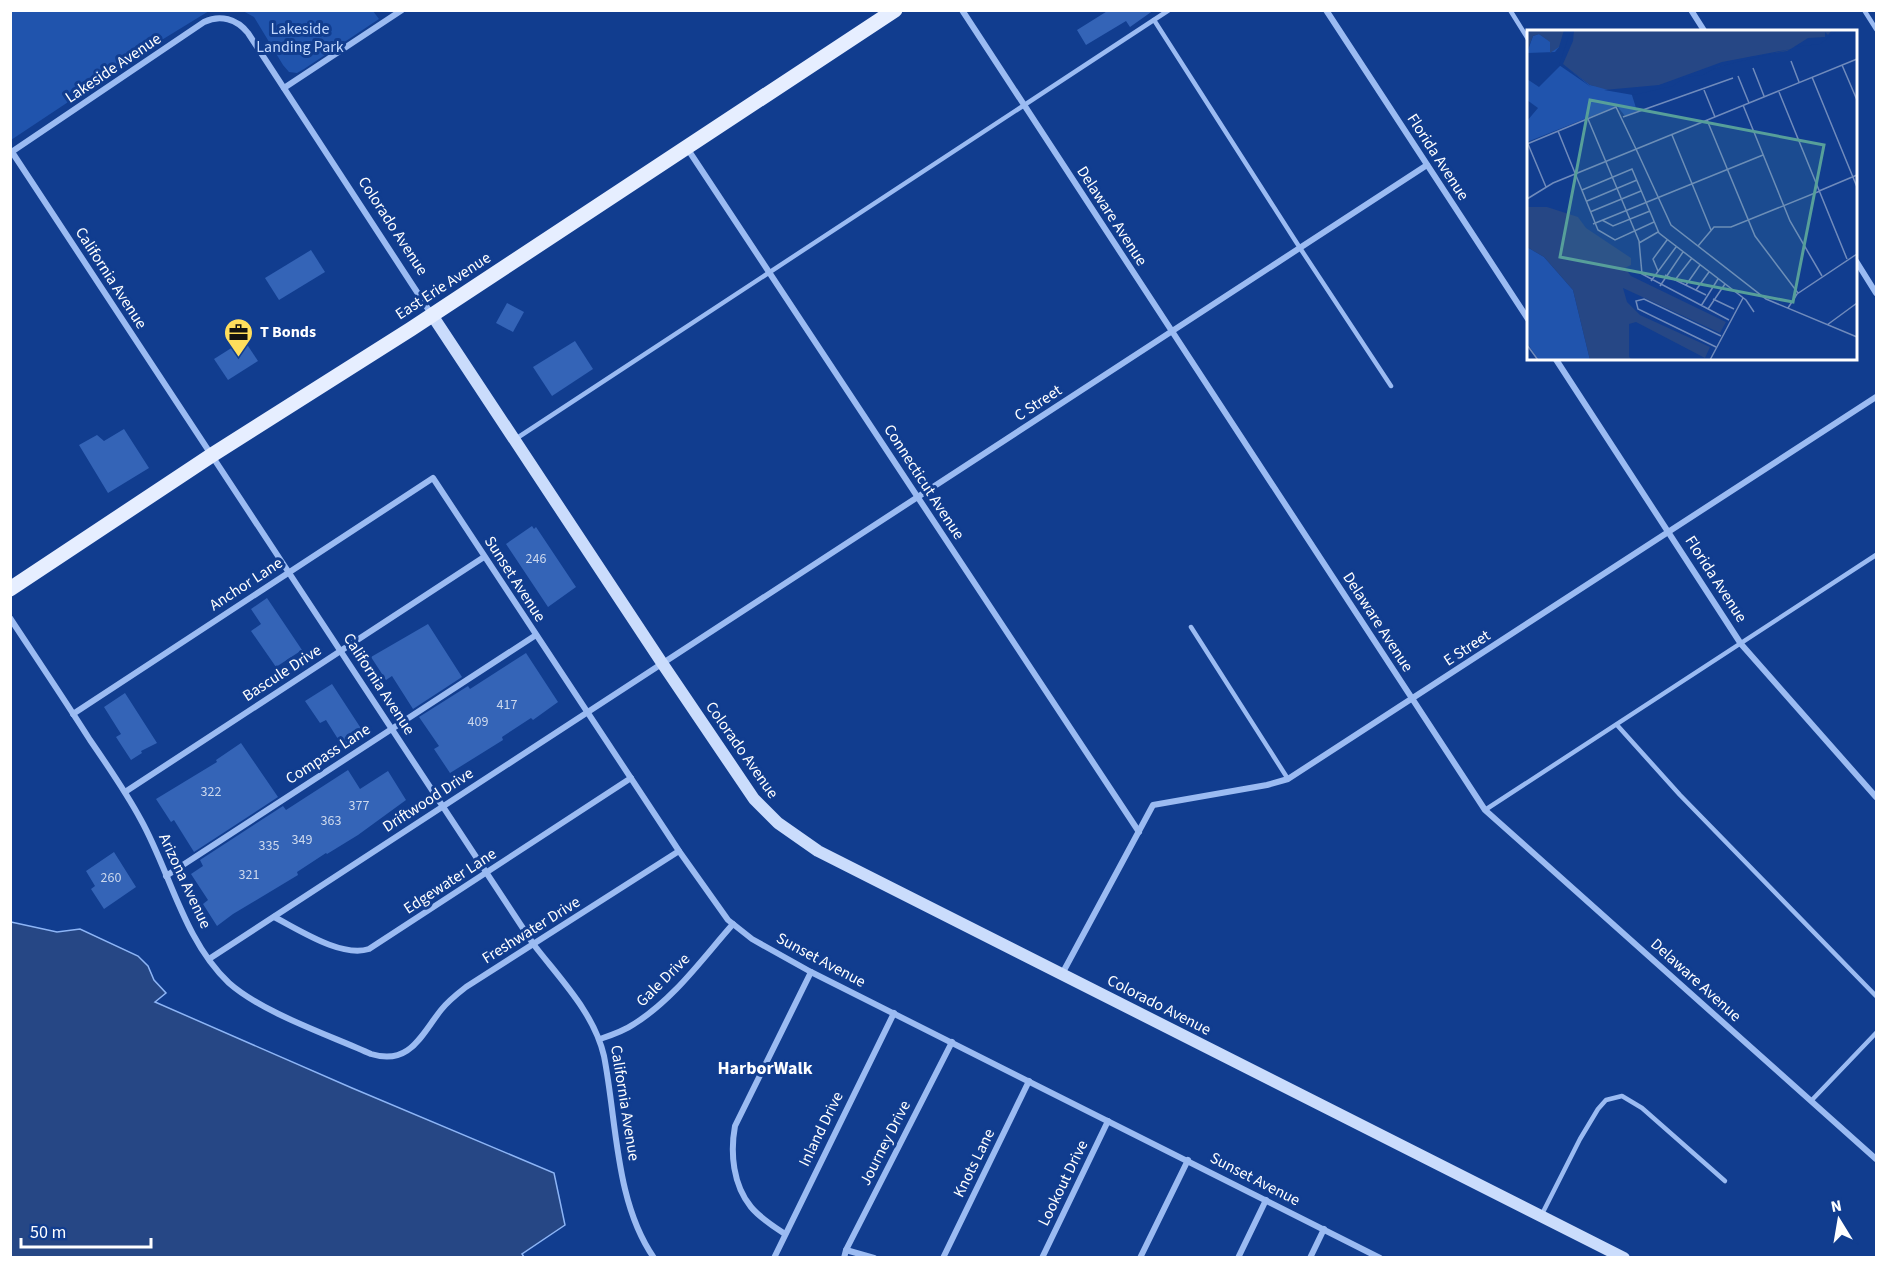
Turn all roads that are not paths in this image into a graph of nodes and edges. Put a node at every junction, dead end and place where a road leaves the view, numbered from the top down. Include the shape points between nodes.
1 (402, 10) edge
2 (895, 10) edge
3 (962, 10) edge
4 (1169, 10) edge
5 (1326, 10) edge
6 (1510, 10) edge
7 (1691, 10) edge
8 (1864, 10) edge
9 (1154, 20) junction
10 (234, 22) joint
11 (1876, 29) edge
12 (1704, 30) edge
13 (1527, 37) edge
14 (284, 88) junction
15 (1024, 106) junction
16 (687, 147) junction
17 (11, 153) edge
18 (1427, 165) junction
19 (1300, 248) junction
20 (1857, 263) edge
21 (770, 272) junction
22 (1876, 293) edge
23 (432, 315) junction
24 (1527, 317) edge
25 (1173, 332) junction
26 (1556, 360) edge
27 (1391, 386) dead end
28 (1876, 398) edge
29 (514, 440) junction
30 (212, 455) junction
31 (433, 478) joint
32 (917, 497) junction
33 (1670, 533) junction
34 (1876, 555) edge
35 (484, 557) junction
36 (289, 573) junction
37 (10, 589) edge
38 (10, 618) edge
39 (1191, 627) dead end
40 (536, 636) junction
41 (1742, 644) junction
42 (340, 650) junction
43 (662, 663) junction
44 (1413, 699) junction
45 (587, 712) junction
46 (73, 714) junction
47 (1617, 725) junction
48 (392, 729) junction
49 (631, 778) junction
50 (1288, 779) junction
51 (125, 792) junction
52 (1876, 797) edge
53 (443, 806) junction
54 (1485, 810) junction
55 (1139, 832) junction
56 (679, 851) junction
57 (487, 873) junction
58 (166, 876) junction
59 (274, 917) junction
60 (733, 924) junction
61 (534, 945) junction
62 (209, 959) junction
63 (811, 972) junction
64 (1062, 974) junction
65 (1876, 996) edge
66 (894, 1013) junction
67 (1876, 1033) edge
68 (600, 1039) junction
69 (952, 1042) junction
70 (412, 1048) joint
71 (1029, 1081) junction
72 (1811, 1101) junction
73 (1108, 1121) junction
74 (1876, 1159) edge
75 (1188, 1160) junction
76 (1725, 1181) dead end
77 (1266, 1200) junction
78 (1541, 1216) junction
79 (1324, 1229) junction
80 (785, 1234) junction
81 (846, 1250) junction
82 (654, 1257) edge
83 (774, 1257) edge
84 (844, 1257) edge
85 (874, 1257) edge
86 (943, 1257) edge
87 (1042, 1257) edge
88 (1140, 1257) edge
89 (1238, 1257) edge
90 (1310, 1257) edge
91 (1380, 1257) edge
92 (1624, 1257) edge

1 - 14 street
2 - 16 main road, East Erie Avenue
3 - 15 street, Delaware Avenue
4 - 9 lane
5 - 18 street, Florida Avenue
6 - 13 lane
7 - 12 street
8 - 11 lane
9 - 15 lane
9 - 19 lane
10 - 14 street, Colorado Avenue via 248,33
10 - 17 street, Lakeside Avenue via 219,18 204,22
14 - 23 street, Colorado Avenue
15 - 21 lane
15 - 25 street, Delaware Avenue
16 - 21 street, Connecticut Avenue
16 - 23 main road, East Erie Avenue
17 - 30 street, California Avenue
18 - 19 street, C Street
18 - 24 street, Florida Avenue
19 - 25 street, C Street
19 - 27 lane
20 - 22 street
21 - 29 lane
21 - 32 street, Connecticut Avenue
23 - 29 main road, Colorado Avenue
23 - 30 main road, East Erie Avenue
25 - 32 street, C Street
25 - 44 street, Delaware Avenue
26 - 33 street, Florida Avenue
28 - 33 street, E Street
29 - 43 main road, Colorado Avenue
30 - 36 street, California Avenue
30 - 37 main road, East Erie Avenue
31 - 35 street, Sunset Avenue
31 - 36 street, Anchor Lane
32 - 43 street, C Street
32 - 55 street, Connecticut Avenue
33 - 41 street, Florida Avenue
33 - 44 street, E Street
34 - 41 lane
35 - 40 street, Sunset Avenue
35 - 42 street, Bascule Drive
36 - 42 street, California Avenue
36 - 46 street, Anchor Lane
38 - 46 street, Arizona Avenue
39 - 50 lane
40 - 45 street, Sunset Avenue
40 - 48 street, Compass Lane
41 - 47 lane
41 - 52 street, Florida Avenue
42 - 48 street, California Avenue
42 - 51 street, Bascule Drive
43 - 45 street, Driftwood Drive
43 - 64 main road, Colorado Avenue via 754,799 778,824 818,851
44 - 50 street, E Street
44 - 54 street, Delaware Avenue
45 - 49 street, Sunset Avenue
45 - 53 street, Driftwood Drive
46 - 51 street, Arizona Avenue
47 - 54 lane
47 - 65 lane
48 - 53 street, California Avenue
48 - 58 street, Compass Lane
49 - 56 street, Sunset Avenue
49 - 57 street, Edgewater Lane
50 - 55 street, E Street via 1154,805
51 - 58 street, Arizona Avenue
53 - 57 street, California Avenue
53 - 59 street, Driftwood Drive
54 - 72 street, Delaware Avenue
55 - 64 street, E Street
56 - 60 street, Sunset Avenue
56 - 61 street, Freshwater Drive
57 - 59 street, Edgewater Lane via 365,950 332,945
57 - 61 street, California Avenue
58 - 62 street, Arizona Avenue
59 - 62 street, Driftwood Drive
60 - 63 street, Sunset Avenue
60 - 68 street, Gale Drive via 659,1006 627,1029
61 - 68 street, California Avenue via 585,1012
61 - 70 street, Freshwater Drive via 458,994
62 - 70 street, Arizona Avenue via 236,988 283,1016 381,1057
63 - 66 street, Sunset Avenue
63 - 80 street via 735,1125 732,1145 737,1181 745,1198 761,1217
64 - 78 main road, Colorado Avenue
66 - 69 street, Sunset Avenue
66 - 80 street, Inland Drive
67 - 72 lane
68 - 82 street, California Avenue via 629,1203 641,1238
69 - 71 street, Sunset Avenue
69 - 81 street, Journey Drive
71 - 73 street, Sunset Avenue
71 - 86 street, Knots Lane
72 - 74 street, Delaware Avenue
73 - 75 street, Sunset Avenue
73 - 87 street, Lookout Drive
75 - 77 street, Sunset Avenue
75 - 88 street
76 - 78 lane via 1642,1108 1622,1096 1614,1097 1598,1109
77 - 79 street, Sunset Avenue
77 - 89 street
78 - 92 main road, Colorado Avenue
79 - 90 street
79 - 91 street, Sunset Avenue
80 - 83 street, Inland Drive
81 - 84 street, Journey Drive
81 - 85 street

